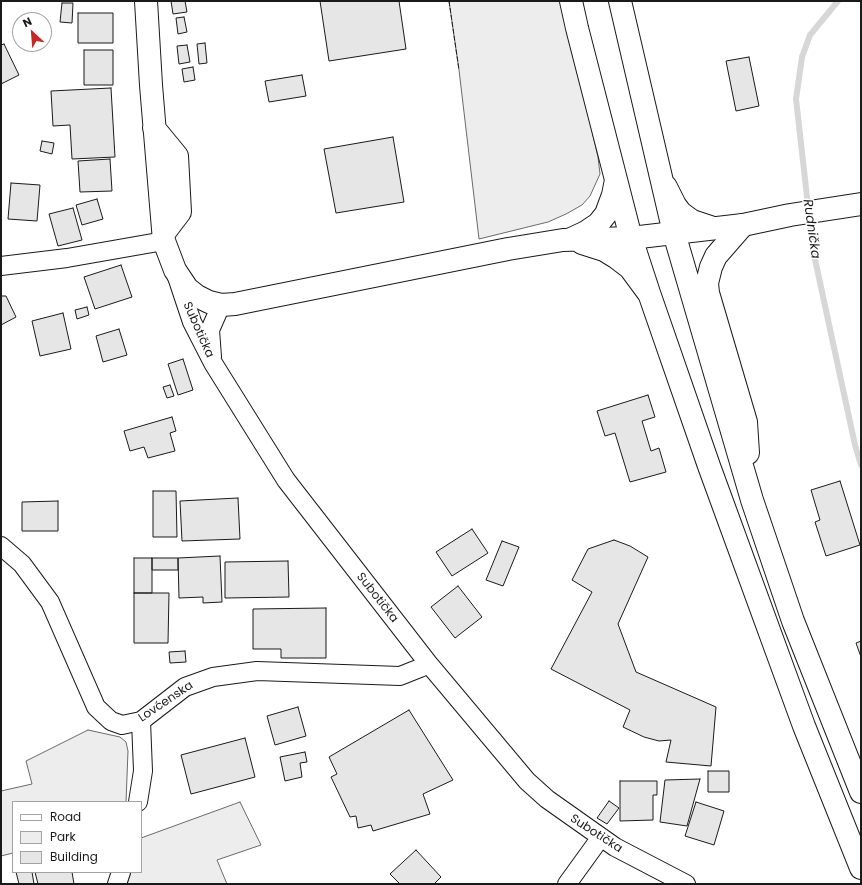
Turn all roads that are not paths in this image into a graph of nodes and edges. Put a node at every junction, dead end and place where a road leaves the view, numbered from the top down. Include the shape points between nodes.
1 (146, 1) edge
2 (571, 1) edge
3 (620, 1) edge
4 (659, 172) junction
5 (616, 179) junction
6 (853, 205) edge
7 (743, 225) junction
8 (714, 229) junction
9 (674, 233) junction
10 (164, 237) junction
11 (631, 238) junction
12 (571, 239) junction
13 (1, 266) edge
14 (175, 270) junction
15 (649, 293) junction
16 (221, 305) junction
17 (213, 364) junction
18 (752, 500) junction
19 (1, 546) edge
20 (428, 663) junction
21 (141, 721) junction
22 (861, 792) edge
23 (138, 801) edge
24 (601, 837) junction
25 (861, 868) edge
26 (121, 873) edge
27 (117, 884) edge
28 (567, 884) edge
29 (686, 884) edge

1 - 10 main road, Subotička
2 - 5 main road
3 - 4 main road
4 - 8 main road via 681,213 692,221
4 - 9 main road
5 - 11 main road
5 - 12 main road via 606,214 598,224
6 - 7 main road
7 - 8 main road
7 - 18 main road via 716,256 710,267 707,283 746,422
8 - 9 main road
9 - 11 main road
9 - 18 main road
10 - 13 street via 67,258
10 - 14 main road, Subotička
11 - 12 main road
11 - 15 main road
12 - 15 main road via 604,250 617,258 630,268
12 - 16 main road
14 - 16 main road via 197,296
14 - 17 street, Subotička via 192,322
15 - 25 main road via 804,726
16 - 17 street via 210,330
17 - 20 street, Subotička via 286,480
18 - 22 main road via 793,621
19 - 21 street, Lovćenska via 22,564 50,602 96,708 111,721 122,725
20 - 21 street, Lovćenska via 416,671 400,676 256,670 213,677 185,687
20 - 24 street, Subotička via 527,781 566,814
21 - 23 street via 144,771
24 - 28 street
24 - 29 street, Subotička
26 - 27 street

